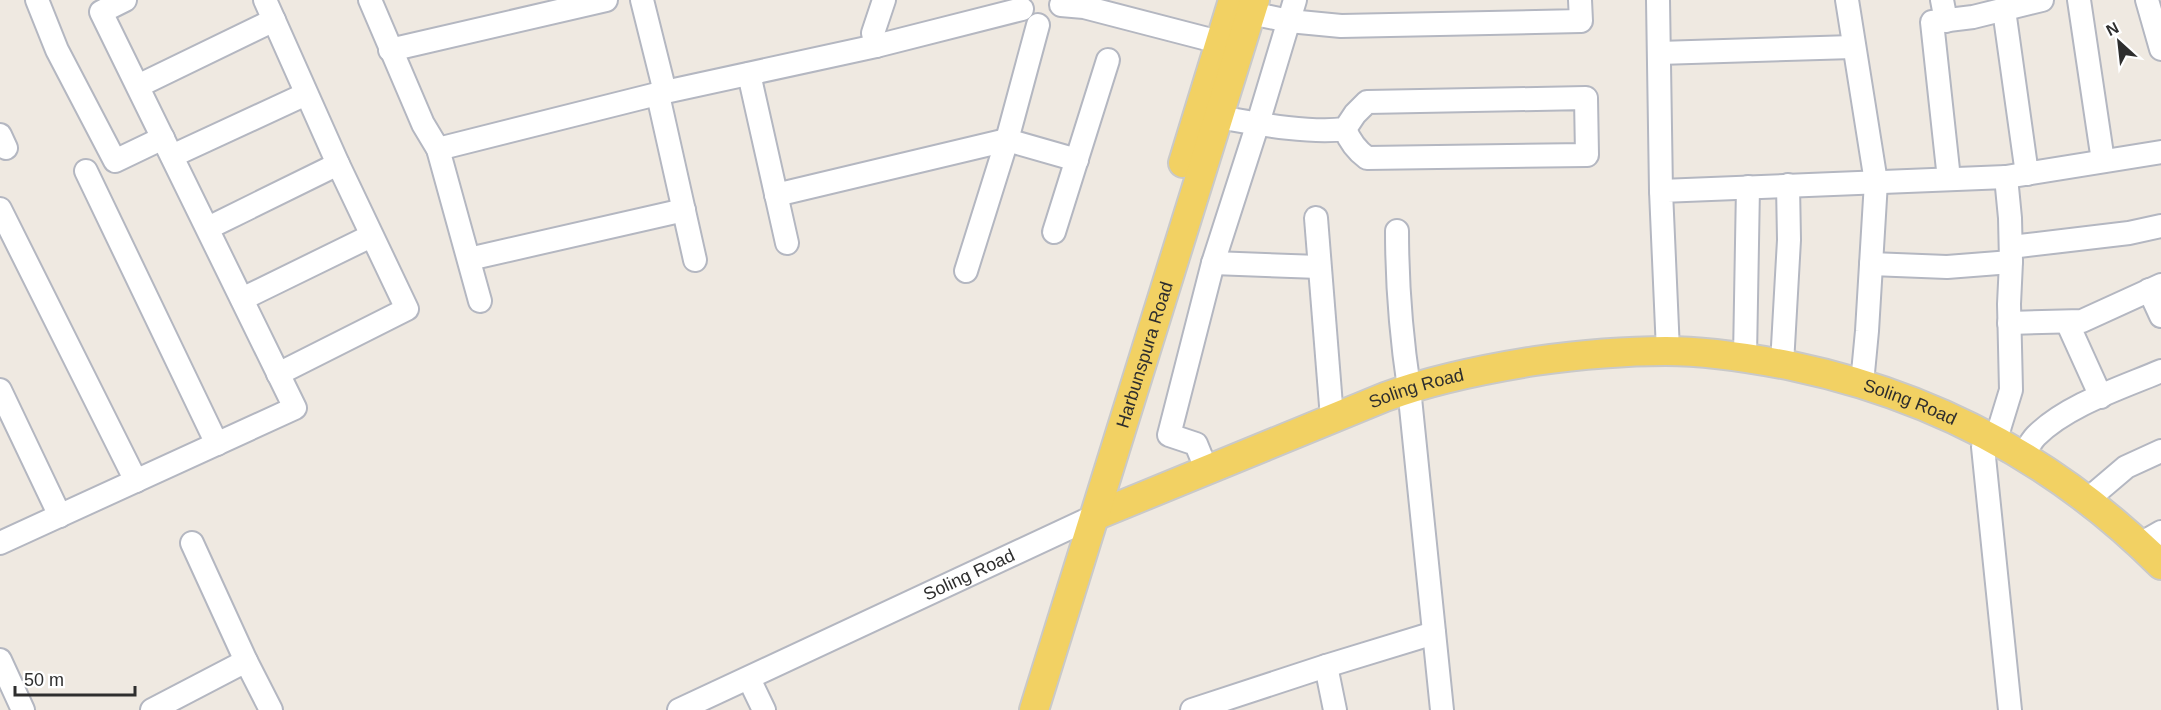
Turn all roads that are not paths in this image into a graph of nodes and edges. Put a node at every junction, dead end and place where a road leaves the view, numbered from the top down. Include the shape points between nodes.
1 (38, 0) edge
2 (124, 0) edge
3 (370, 0) edge
4 (606, 0) edge
5 (642, 0) edge
6 (884, 0) edge
7 (1580, 0) edge
8 (1658, 0) edge
9 (1847, 0) edge
10 (2079, 0) edge
11 (2147, 0) edge
12 (2037, 1) edge
13 (1061, 2) edge
14 (1022, 4) edge
15 (1246, 4) edge
16 (270, 10) edge
17 (1292, 10) edge
18 (1944, 10) edge
19 (2004, 10) junction
20 (1038, 26) junction
21 (1219, 42) junction
22 (876, 46) junction
23 (1853, 47) junction
24 (2161, 49) edge
25 (390, 50) junction
26 (1659, 53) junction
27 (1108, 60) dead end
28 (749, 74) junction
29 (138, 86) junction
30 (661, 93) junction
31 (306, 94) junction
32 (1218, 117) junction
33 (1258, 123) junction
34 (1345, 129) junction
35 (1007, 140) junction
36 (168, 147) junction
37 (438, 149) junction
38 (2161, 152) edge
39 (1077, 160) junction
40 (2103, 161) junction
41 (338, 164) junction
42 (86, 171) dead end
43 (2016, 175) junction
44 (1949, 179) junction
45 (1876, 182) junction
46 (1788, 185) junction
47 (1748, 187) junction
48 (1661, 191) junction
49 (776, 195) junction
50 (0, 209) edge
51 (684, 210) junction
52 (1316, 218) dead end
53 (2161, 226) edge
54 (208, 228) junction
55 (1397, 231) dead end
56 (1054, 232) dead end
57 (371, 236) junction
58 (787, 243) dead end
59 (2011, 255) junction
60 (469, 259) junction
61 (695, 260) dead end
62 (1213, 263) junction
63 (1871, 264) junction
64 (1319, 267) junction
65 (966, 271) dead end
66 (2155, 287) edge
67 (242, 299) junction
68 (480, 301) dead end
69 (2161, 316) edge
70 (2067, 321) junction
71 (2009, 323) junction
72 (1668, 351) junction
73 (1745, 357) junction
74 (1782, 364) junction
75 (2161, 371) edge
76 (278, 374) junction
77 (1862, 383) junction
78 (1409, 388) junction
79 (0, 390) edge
80 (2101, 397) junction
81 (1332, 418) junction
82 (1989, 443) junction
83 (217, 444) junction
84 (2161, 451) edge
85 (2023, 456) junction
86 (1207, 471) junction
87 (136, 481) junction
88 (2086, 501) junction
89 (60, 516) junction
90 (1085, 521) junction
91 (2150, 538) edge
92 (0, 543) edge
93 (192, 543) dead end
94 (2161, 565) edge
95 (1434, 633) junction
96 (0, 660) edge
97 (246, 661) junction
98 (1326, 666) junction
99 (748, 679) junction
100 (1251, 701) edge
101 (23, 710) edge
102 (152, 710) edge
103 (271, 710) edge
104 (679, 710) edge
105 (764, 710) edge
106 (1016, 710) edge
107 (1034, 710) edge
108 (1192, 710) edge
109 (1335, 710) edge
110 (1442, 710) edge
111 (2010, 710) edge

1 - 36 street via 57,50 115,161
2 - 29 street via 101,12
3 - 25 street
4 - 25 street
5 - 30 street
6 - 22 street via 873,33
7 - 17 street via 1581,21 1341,26
8 - 26 street
9 - 23 street
10 - 40 street
11 - 24 street
12 - 19 street
13 - 20 street via 1060,14 1054,21
13 - 21 street
14 - 20 street via 1025,16
14 - 22 street
15 - 17 street
15 - 21 main road, Harbunspura Road
15 - 32 main road, Harbunspura Road
16 - 29 street
16 - 31 street
17 - 33 street
18 - 19 street via 1973,17
18 - 44 street via 1932,22
19 - 43 street
20 - 35 street
21 - 90 main road, Harbunspura Road
22 - 28 street
23 - 26 street
23 - 45 street
25 - 37 street
26 - 48 street
27 - 39 street
28 - 30 street
28 - 49 street
29 - 36 street
30 - 37 street
30 - 51 street
31 - 36 street
31 - 41 street
32 - 33 street
32 - 90 main road, Harbunspura Road
33 - 34 street
33 - 62 street
34 - 34 street via 1367,102 1586,98 1587,155 1367,158 1357,151
35 - 39 street
35 - 49 street
35 - 65 street
36 - 54 street
37 - 60 street
38 - 40 street
39 - 56 street
40 - 43 street
41 - 54 street
41 - 57 street
42 - 83 street
43 - 44 street
43 - 59 street
44 - 45 street
45 - 46 street
45 - 63 street
46 - 47 street
46 - 74 street
47 - 48 street
47 - 73 street
48 - 72 street
49 - 58 street
50 - 87 street
51 - 60 street
51 - 61 street
52 - 64 street
53 - 59 street
54 - 67 street
55 - 78 street via 1396,281
57 - 67 street
57 - 76 street via 407,309
59 - 63 street via 1947,267
59 - 71 street
60 - 68 street
62 - 64 street
62 - 86 street via 1169,435 1196,444
63 - 77 street
64 - 81 street
66 - 69 street
66 - 70 street via 2082,321
67 - 76 street
70 - 71 street
70 - 80 street
71 - 82 street via 2011,390
72 - 73 main road, Soling Road
72 - 78 main road, Soling Road via 1548,359 1462,373
73 - 74 main road, Soling Road
74 - 77 main road, Soling Road
75 - 80 street
76 - 83 street via 295,408
77 - 82 main road, Soling Road via 1928,408
78 - 81 main road, Soling Road
78 - 95 street
79 - 89 street
80 - 85 street via 2053,422 2034,437
81 - 86 main road, Soling Road
82 - 85 main road, Soling Road
82 - 111 street
83 - 87 street
84 - 88 street via 2126,467
85 - 88 main road, Soling Road
86 - 90 main road, Soling Road
87 - 89 street
88 - 91 main road, Soling Road
89 - 92 street
90 - 99 street, Soling Road
90 - 106 main road, Harbunspura Road
90 - 107 main road, Harbunspura Road
91 - 94 main road, Soling Road
93 - 97 street
95 - 98 street
95 - 110 street
96 - 101 street
97 - 102 street
97 - 103 street
98 - 100 street
98 - 109 street
99 - 104 street, Soling Road
99 - 105 street
100 - 108 street

